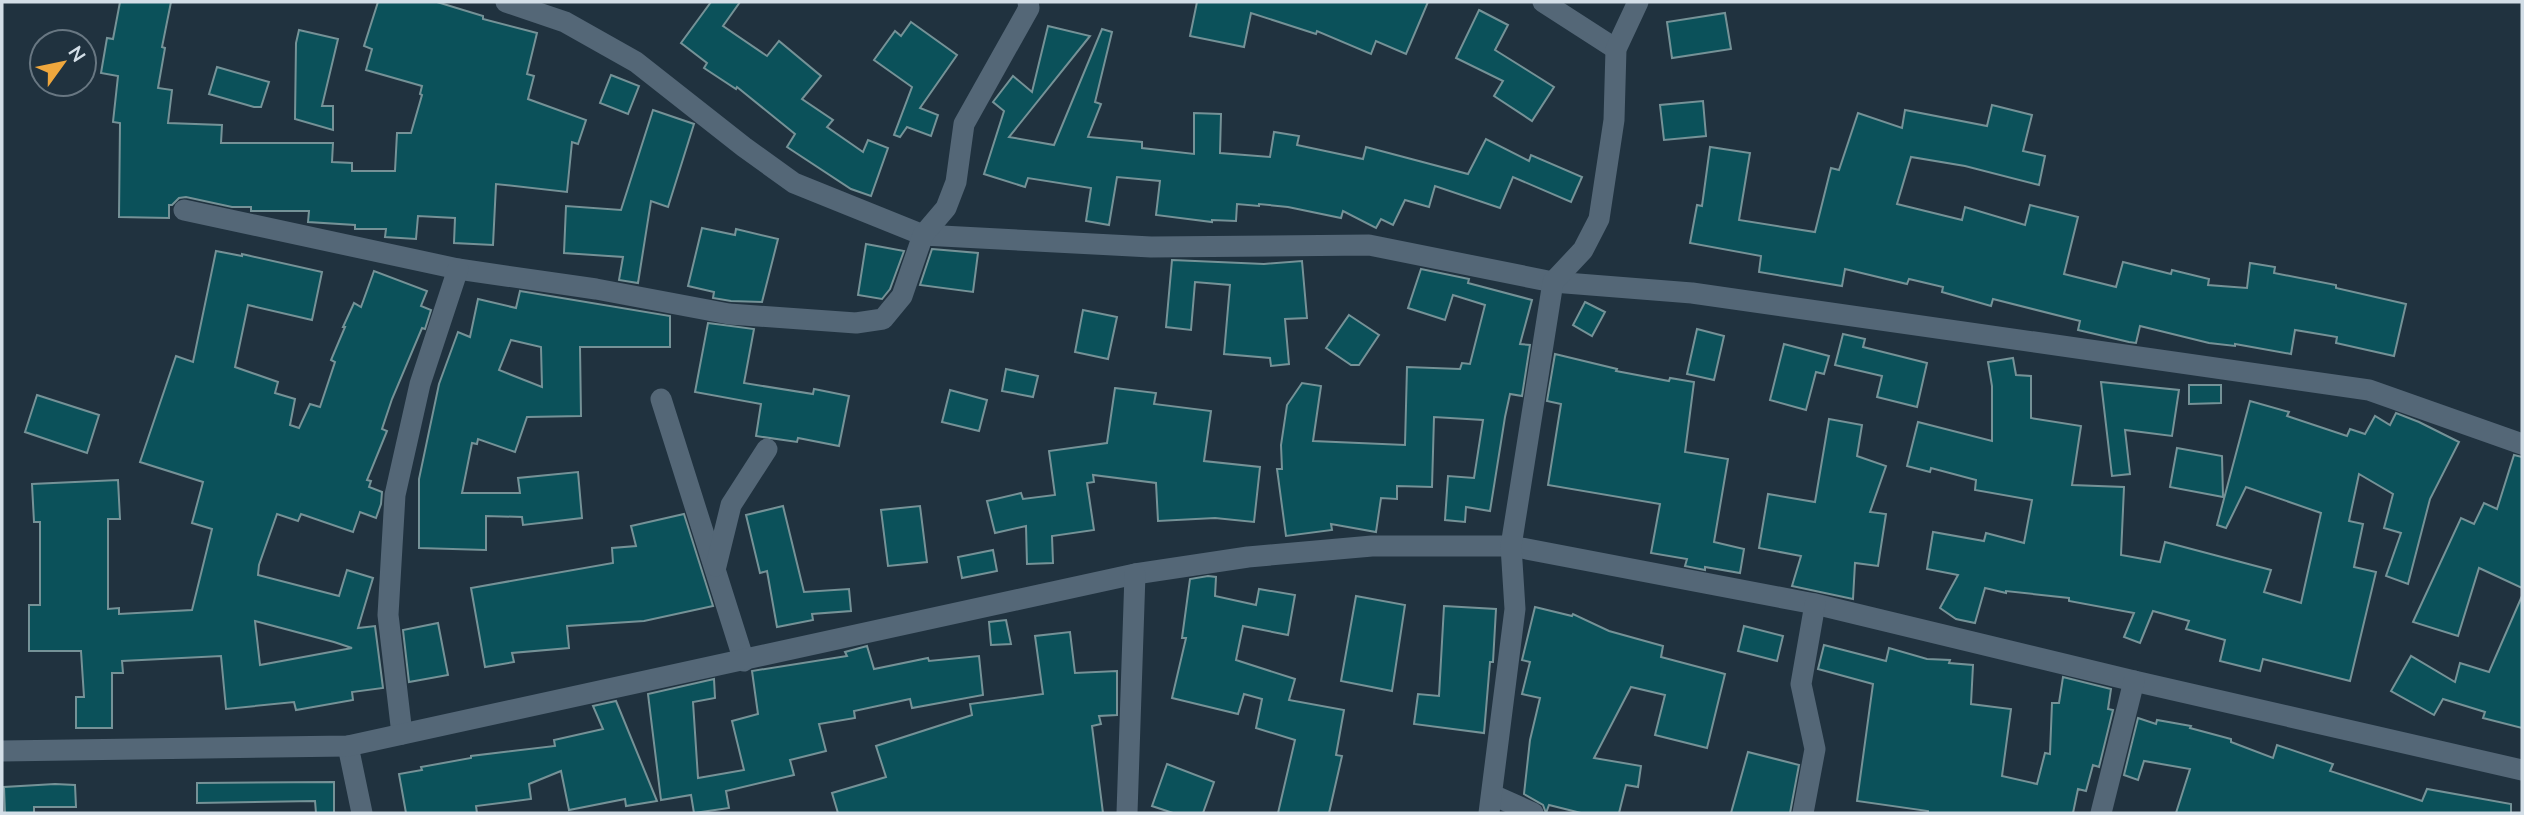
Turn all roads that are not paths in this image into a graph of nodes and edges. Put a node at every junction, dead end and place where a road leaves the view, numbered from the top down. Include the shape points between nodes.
1 (506, 2) edge
2 (1028, 2) edge
3 (1543, 2) edge
4 (1638, 2) edge
5 (1616, 49) junction
6 (184, 210) dead end
7 (923, 236) junction
8 (458, 268) junction
9 (1553, 282) junction
10 (661, 399) dead end
11 (2522, 444) edge
12 (768, 449) dead end
13 (1511, 546) junction
14 (716, 568) junction
15 (1135, 574) junction
16 (1815, 604) junction
17 (744, 661) junction
18 (2134, 681) junction
19 (402, 734) junction
20 (348, 746) junction
21 (2, 751) edge
22 (2522, 770) edge
23 (1491, 804) edge
24 (362, 813) edge
25 (1127, 813) edge
26 (1533, 813) edge
27 (1803, 813) edge
28 (2101, 813) edge

1 - 7 street via 565,22 636,62 794,183
2 - 7 street via 1029,8 964,124 956,182 946,208
3 - 5 street
4 - 5 street
5 - 9 street via 1614,120 1599,219 1583,250
6 - 8 street
7 - 8 street via 902,296 883,318 856,323 729,314
7 - 9 street via 1151,247 1369,245
8 - 19 street via 420,384 395,495 388,615
9 - 11 street via 1692,293 2369,390
9 - 13 street
10 - 14 street
12 - 14 street via 731,505
13 - 15 street via 1372,547 1248,557
13 - 16 street
13 - 23 street via 1515,609
14 - 17 street
15 - 17 street
15 - 25 street
16 - 18 street
16 - 27 street via 1801,684 1815,749
17 - 19 street
18 - 22 street
18 - 28 street
19 - 20 street
20 - 21 street
20 - 24 street
23 - 26 street

